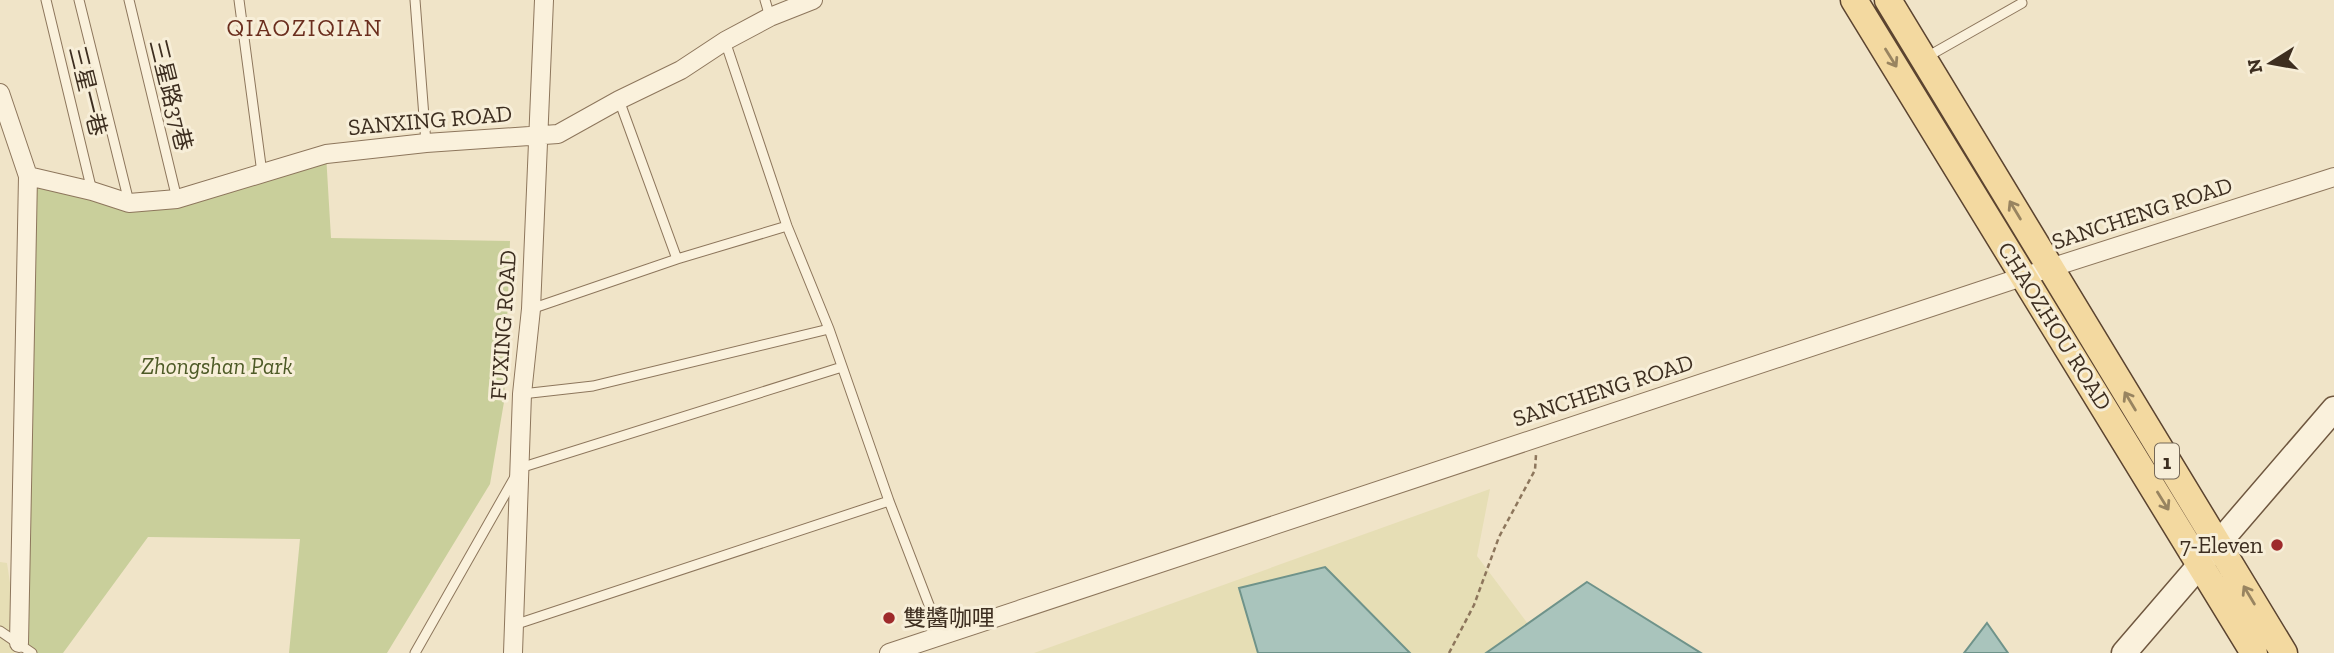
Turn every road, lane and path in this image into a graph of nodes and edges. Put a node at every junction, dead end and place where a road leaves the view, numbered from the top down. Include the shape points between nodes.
1 (46, 0) edge
2 (79, 0) edge
3 (129, 0) edge
4 (239, 0) edge
5 (415, 0) edge
6 (544, 0) edge
7 (813, 0) edge
8 (1854, 0) edge
9 (1888, 0) edge
10 (2022, 3) dead end
11 (767, 9) edge
12 (725, 41) junction
13 (1923, 58) junction
14 (0, 93) edge
15 (619, 100) junction
16 (5, 130) edge
17 (540, 136) junction
18 (426, 143) junction
19 (262, 173) junction
20 (28, 176) junction
21 (2334, 177) edge
22 (92, 191) junction
23 (177, 199) junction
24 (130, 203) junction
25 (787, 226) junction
26 (677, 259) junction
27 (2050, 268) junction
28 (2025, 276) junction
29 (531, 309) junction
30 (829, 329) junction
31 (842, 367) junction
32 (522, 394) junction
33 (2334, 409) edge
34 (1537, 438) junction
35 (520, 468) junction
36 (889, 501) junction
37 (2209, 553) junction
38 (514, 625) junction
39 (0, 631) edge
40 (942, 636) junction
41 (26, 648) edge
42 (415, 653) edge
43 (513, 653) edge
44 (889, 653) edge
45 (1449, 653) edge
46 (2124, 653) edge
47 (2254, 653) edge
48 (2284, 653) edge

1 - 22 lane, 三星一巷
2 - 24 lane
3 - 23 lane, 三星路37巷
4 - 19 lane
5 - 18 lane
6 - 17 street, FUXING ROAD
7 - 11 street, SANXING ROAD
8 -> 28 main road, CHAOZHOU ROAD / 1
9 - 13 main road, CHAOZHOU ROAD / 1
10 - 13 lane
11 - 12 street, SANXING ROAD
12 - 15 street, SANXING ROAD
12 - 25 lane
27 -> 13 main road, CHAOZHOU ROAD / 1
14 - 16 street
15 - 17 street, SANXING ROAD via 558,134
15 - 26 lane
16 - 20 street
17 - 18 street, SANXING ROAD
17 - 29 street, FUXING ROAD
18 - 19 street, SANXING ROAD via 326,154
19 - 23 street, SANXING ROAD
20 - 22 street, SANXING ROAD
20 - 41 street
21 - 27 street, SANCHENG ROAD
22 - 24 street, SANXING ROAD
23 - 24 street, SANXING ROAD
25 - 26 lane
25 - 30 lane
26 - 29 lane
27 - 28 street, SANCHENG ROAD
37 -> 27 main road, CHAOZHOU ROAD / 1
28 - 34 street, SANCHENG ROAD
28 -> 37 main road, CHAOZHOU ROAD / 1
29 - 32 street, FUXING ROAD
30 - 31 lane
30 - 32 lane via 593,386
31 - 35 lane
31 - 36 lane
32 - 35 street, FUXING ROAD
33 - 37 street
34 - 40 street, SANCHENG ROAD
34 - 45 path via 1535,470 1499,537 1474,605
35 - 38 street, FUXING ROAD
35 - 42 lane
36 - 38 lane
36 - 40 lane
37 - 46 street
37 - 47 main road, CHAOZHOU ROAD / 1
48 -> 37 main road, CHAOZHOU ROAD / 1
38 - 43 street, FUXING ROAD
39 - 41 lane
40 - 44 street, SANCHENG ROAD

